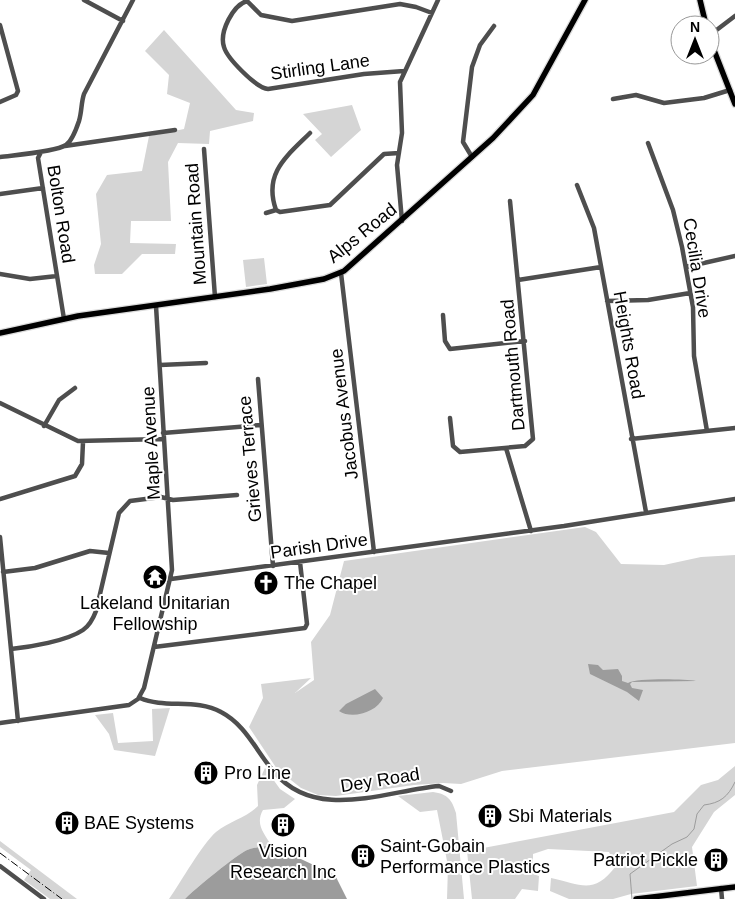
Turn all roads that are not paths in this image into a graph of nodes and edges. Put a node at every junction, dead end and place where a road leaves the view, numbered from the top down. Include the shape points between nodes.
1 (84, 0) edge
2 (133, 0) edge
3 (438, 0) edge
4 (584, 0) edge
5 (700, 0) edge
6 (247, 1) edge
7 (432, 13) junction
8 (704, 15) edge
9 (735, 16) edge
10 (123, 22) junction
11 (0, 24) edge
12 (494, 26) dead end
13 (720, 27) edge
14 (2, 40) edge
15 (720, 65) edge
16 (404, 71) junction
17 (730, 90) junction
18 (613, 99) dead end
19 (0, 102) edge
20 (735, 104) edge
21 (175, 130) dead end
22 (310, 132) dead end
23 (648, 143) dead end
24 (64, 146) junction
25 (204, 149) dead end
26 (41, 152) junction
27 (399, 153) junction
28 (0, 156) edge
29 (472, 157) junction
30 (578, 185) dead end
31 (43, 188) junction
32 (0, 194) edge
33 (510, 201) dead end
34 (276, 210) junction
35 (266, 213) dead end
36 (402, 221) junction
37 (735, 256) edge
38 (601, 267) junction
39 (686, 267) junction
40 (341, 272) junction
41 (0, 274) edge
42 (57, 276) junction
43 (518, 280) junction
44 (690, 293) junction
45 (215, 297) junction
46 (607, 301) junction
47 (156, 306) junction
48 (443, 315) dead end
49 (64, 319) junction
50 (0, 332) edge
51 (525, 342) junction
52 (206, 363) dead end
53 (160, 365) junction
54 (258, 379) dead end
55 (75, 388) dead end
56 (0, 403) edge
57 (450, 418) dead end
58 (261, 425) junction
59 (44, 426) junction
60 (735, 428) edge
61 (708, 431) junction
62 (163, 433) junction
63 (163, 439) junction
64 (632, 439) junction
65 (83, 442) junction
66 (506, 448) junction
67 (237, 495) dead end
68 (735, 498) edge
69 (0, 499) edge
70 (167, 499) junction
71 (646, 512) junction
72 (531, 531) junction
73 (0, 537) edge
74 (374, 552) junction
75 (109, 553) junction
76 (300, 562) junction
77 (273, 566) junction
78 (4, 572) junction
79 (171, 579) junction
80 (154, 647) junction
81 (11, 649) junction
82 (140, 698) junction
83 (18, 721) junction
84 (0, 723) edge
85 (451, 791) dead end
86 (0, 866) edge
87 (735, 887) edge
88 (721, 888) junction
89 (44, 899) edge
90 (636, 899) edge
91 (722, 899) edge

1 - 10 street
2 - 10 street, Bolton Road
3 - 7 street
4 - 29 main road, Alps Road via 533,95
5 - 8 main road
6 - 7 street via 261,15 286,20 400,4
6 - 16 street, Stirling Lane via 235,10 224,32 223,45 226,53 259,87 268,89
7 - 16 street
9 - 13 street
10 - 24 street, Bolton Road via 84,94 77,126
11 - 14 street
12 - 29 street via 480,44 472,67 463,142
14 - 19 street via 16,77 17,94
15 - 17 main road
16 - 27 street via 399,88 402,133
17 - 18 street via 704,98 664,103 636,95
17 - 20 main road
21 - 24 street
22 - 34 street via 275,172
23 - 39 street, Cecilia Drive via 673,210
24 - 26 street, Bolton Road
25 - 45 street, Mountain Road
26 - 28 street
26 - 31 street, Bolton Road via 38,158
27 - 34 street via 384,154 330,205
27 - 36 street
29 - 36 main road, Alps Road
30 - 38 street, Heights Road via 592,220
31 - 32 street
31 - 42 street, Bolton Road
33 - 43 street, Dartmouth Road
34 - 35 street
36 - 40 main road, Alps Road
37 - 39 street
38 - 43 street
38 - 46 street, Heights Road
39 - 44 street, Cecilia Drive
40 - 45 main road, Alps Road via 324,279
40 - 74 street, Jacobus Avenue
41 - 42 street via 30,279
42 - 49 street, Bolton Road
43 - 51 street, Dartmouth Road
44 - 46 street via 648,300
44 - 61 street, Cecilia Drive via 693,347
45 - 47 main road, Alps Road
46 - 64 street, Heights Road
47 - 49 main road, Alps Road
47 - 53 street, Maple Avenue
48 - 51 street via 445,341 450,349
49 - 50 main road, Alps Road
51 - 66 street, Dartmouth Road via 533,439 528,446
52 - 53 street
53 - 62 street, Maple Avenue
54 - 58 street, Grieves Terrace
55 - 59 street via 59,400
56 - 59 street
57 - 66 street via 452,442 457,451
58 - 62 street
58 - 77 street, Grieves Terrace
59 - 65 street
60 - 61 street
61 - 64 street
62 - 63 street, Maple Avenue
63 - 65 street
63 - 70 street, Maple Avenue
64 - 71 street, Heights Road
65 - 69 street via 82,464 76,476
66 - 72 street, Dartmouth Road
67 - 70 street
68 - 71 street, Parish Drive
70 - 75 street via 137,499 126,504 120,513
70 - 79 street, Maple Avenue
71 - 72 street, Parish Drive
72 - 74 street, Parish Drive
73 - 78 street
74 - 76 street, Parish Drive
75 - 78 street via 90,551 35,568
75 - 81 street via 96,611 87,627 44,643
76 - 77 street, Parish Drive
76 - 80 street via 305,628
77 - 79 street, Parish Drive
78 - 81 street
79 - 80 street
80 - 82 street
81 - 83 street
82 - 83 street via 124,706
82 - 85 street, Dey Road via 152,702 198,704 224,713 245,732 282,780 314,798 339,801 439,786
83 - 84 street
86 - 89 street
87 - 88 main road
88 - 90 main road
88 - 91 street

